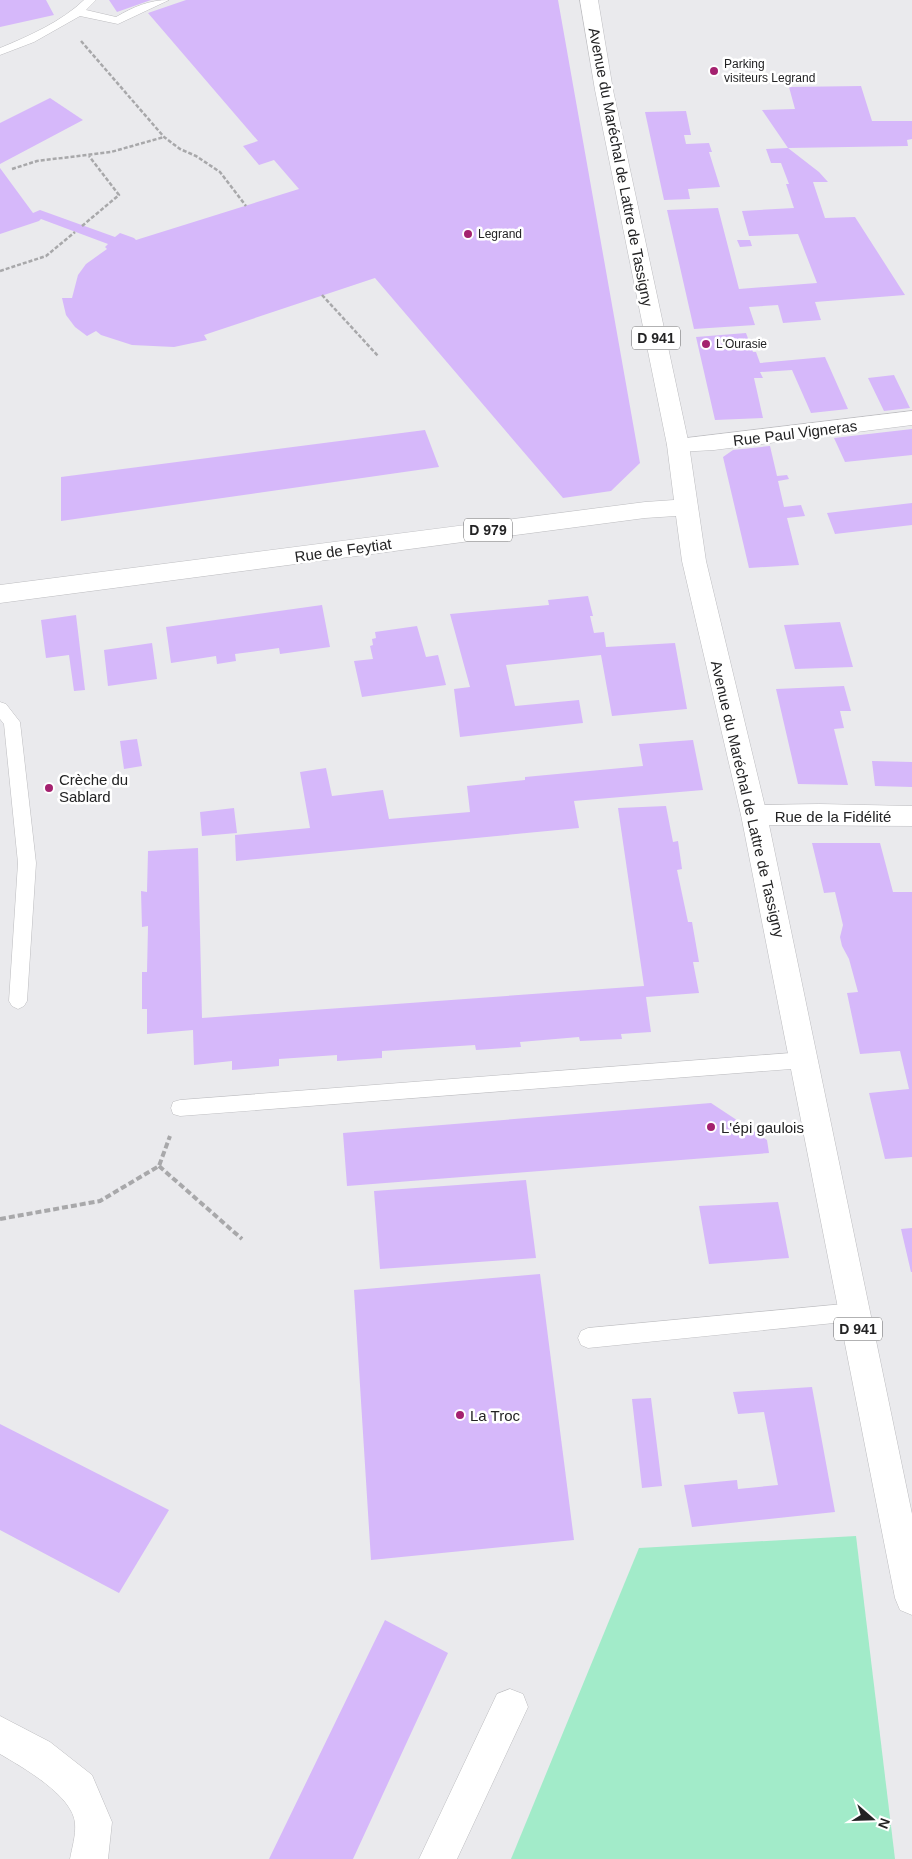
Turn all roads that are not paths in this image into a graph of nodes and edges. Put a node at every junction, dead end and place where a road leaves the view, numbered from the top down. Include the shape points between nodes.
1 (90, 0) edge
2 (163, 0) edge
3 (589, 0) edge
4 (78, 12) junction
5 (0, 52) edge
6 (912, 418) edge
7 (678, 445) junction
8 (687, 506) junction
9 (0, 594) edge
10 (0, 708) edge
11 (754, 815) junction
12 (912, 816) edge
13 (18, 1001) dead end
14 (804, 1060) junction
15 (180, 1108) road end
16 (854, 1312) junction
17 (588, 1338) dead end
18 (912, 1598) edge
19 (510, 1707) dead end
20 (0, 1734) edge
21 (90, 1859) edge
22 (438, 1859) edge

1 - 4 lane
2 - 4 lane via 118,21
3 - 7 main road, Avenue du Maréchal de Lattre de Tassigny / D 941 via 604,90
4 - 5 lane via 30,40
6 - 7 main road, Rue Paul Vigneras
7 - 8 main road, Avenue du Maréchal de Lattre de Tassigny / D 941
8 - 9 main road, Rue de Feytiat / D 979
8 - 11 main road, Avenue du Maréchal de Lattre de Tassigny / D 941 via 694,561
10 - 13 lane via 12,722 26,863
11 - 12 main road, Rue de la Fidélité
11 - 14 main road, Avenue du Maréchal de Lattre de Tassigny / D 941
14 - 15 lane
14 - 16 main road, Avenue du Maréchal de Lattre de Tassigny / D 941
16 - 17 lane
16 - 18 main road, Avenue du Maréchal de Lattre de Tassigny / D 941
19 - 22 main road
20 - 21 main road via 37,1754 79,1788 94,1822

